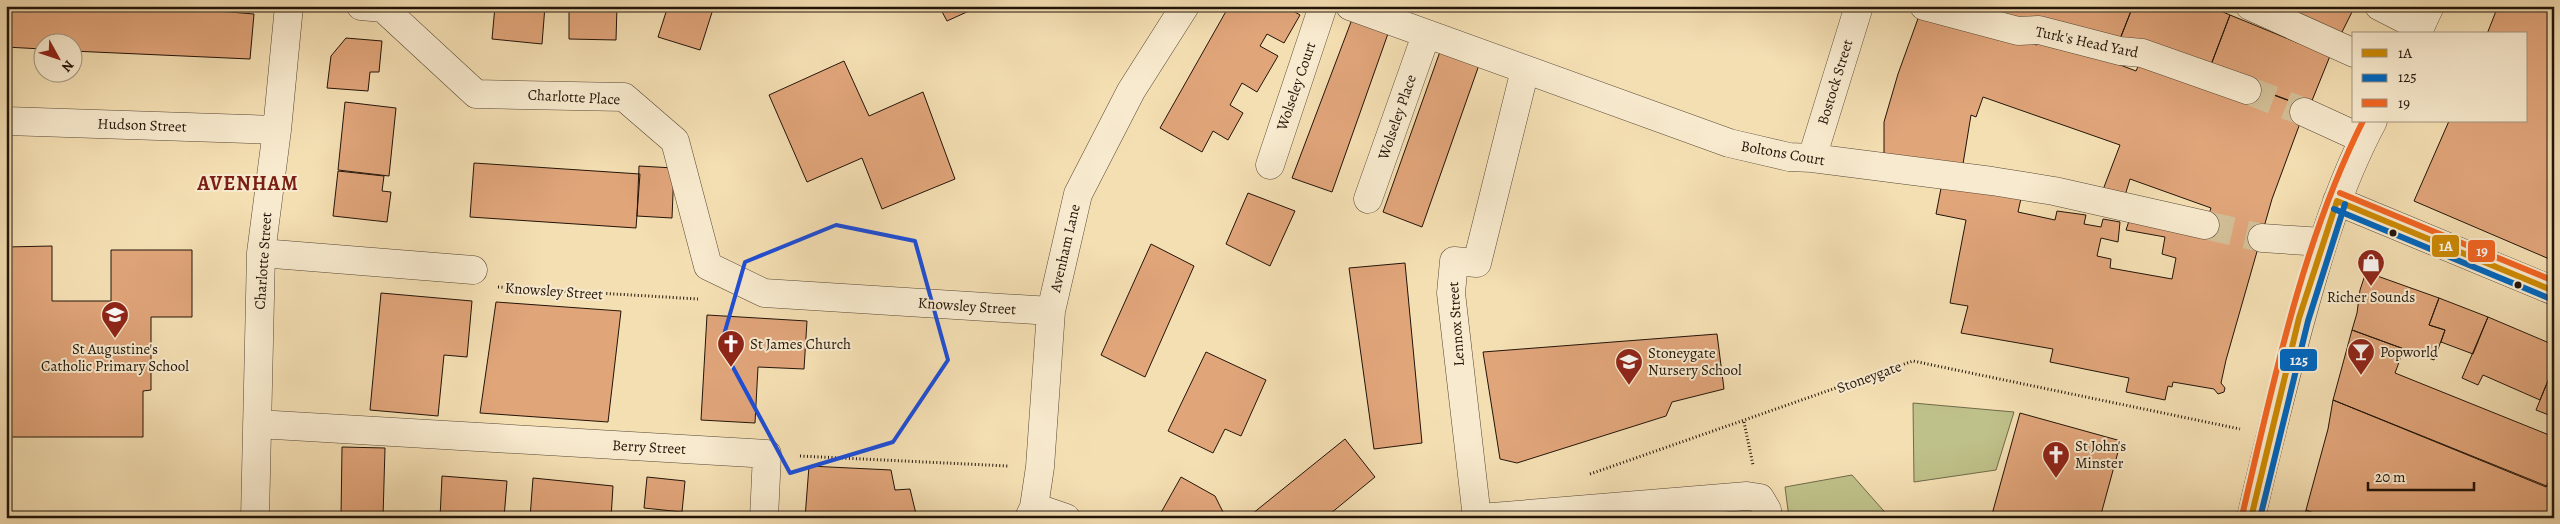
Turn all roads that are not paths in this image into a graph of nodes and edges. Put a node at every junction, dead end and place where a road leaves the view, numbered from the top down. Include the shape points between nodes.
1 (289, 6) edge
2 (361, 6) edge
3 (1185, 6) edge
4 (1323, 6) edge
5 (1350, 6) edge
6 (1859, 6) edge
7 (1924, 6) edge
8 (2250, 6) edge
9 (2379, 6) edge
10 (2422, 22) edge
11 (1426, 35) junction
12 (2352, 52) edge
13 (1525, 70) junction
14 (2248, 90) tunnel mouth
15 (2304, 112) tunnel mouth
16 (6, 120) edge
17 (277, 130) junction
18 (2368, 130) edge
19 (1812, 158) junction
20 (1270, 165) dead end
21 (1368, 199) dead end
22 (2337, 200) junction
23 (2205, 225) tunnel mouth
24 (2262, 238) tunnel mouth
25 (2322, 242) junction
26 (261, 252) junction
27 (708, 266) joint
28 (473, 270) road end
29 (2554, 291) edge
30 (1051, 311) junction
31 (257, 424) junction
32 (1764, 508) edge
33 (1032, 512) edge
34 (255, 518) edge
35 (764, 518) edge
36 (1066, 518) edge
37 (1479, 518) edge
38 (2251, 518) edge

1 - 17 street, Charlotte Street
2 - 27 street, Charlotte Place via 383,8 476,94 624,97 676,141
3 - 30 street, Avenham Lane via 1131,91 1078,194
4 - 20 street, Wolseley Court
5 - 11 street, Boltons Court
6 - 19 street, Bostock Street
7 - 14 street, Turk's Head Yard via 2018,31 2039,30 2120,52 2142,53
8 - 12 street
9 - 10 street
11 - 13 street, Boltons Court
11 - 21 street, Wolseley Place
13 - 19 street, Boltons Court via 1729,143 1789,157
13 - 37 street, Lennox Street via 1477,263 1454,261 1451,293
15 - 18 street
16 - 17 street, Hudson Street
17 - 26 street, Charlotte Street
18 - 22 street
19 - 23 street, Boltons Court via 2054,191
22 - 25 street
22 - 29 street
24 - 25 street
25 - 38 street
26 - 28 street
26 - 31 street, Charlotte Street
27 - 30 street, Knowsley Street via 764,293
30 - 33 street, Avenham Lane via 1040,467
31 - 34 street, Charlotte Street
31 - 35 street, Berry Street via 767,454
32 - 37 street via 1747,496
33 - 36 street

